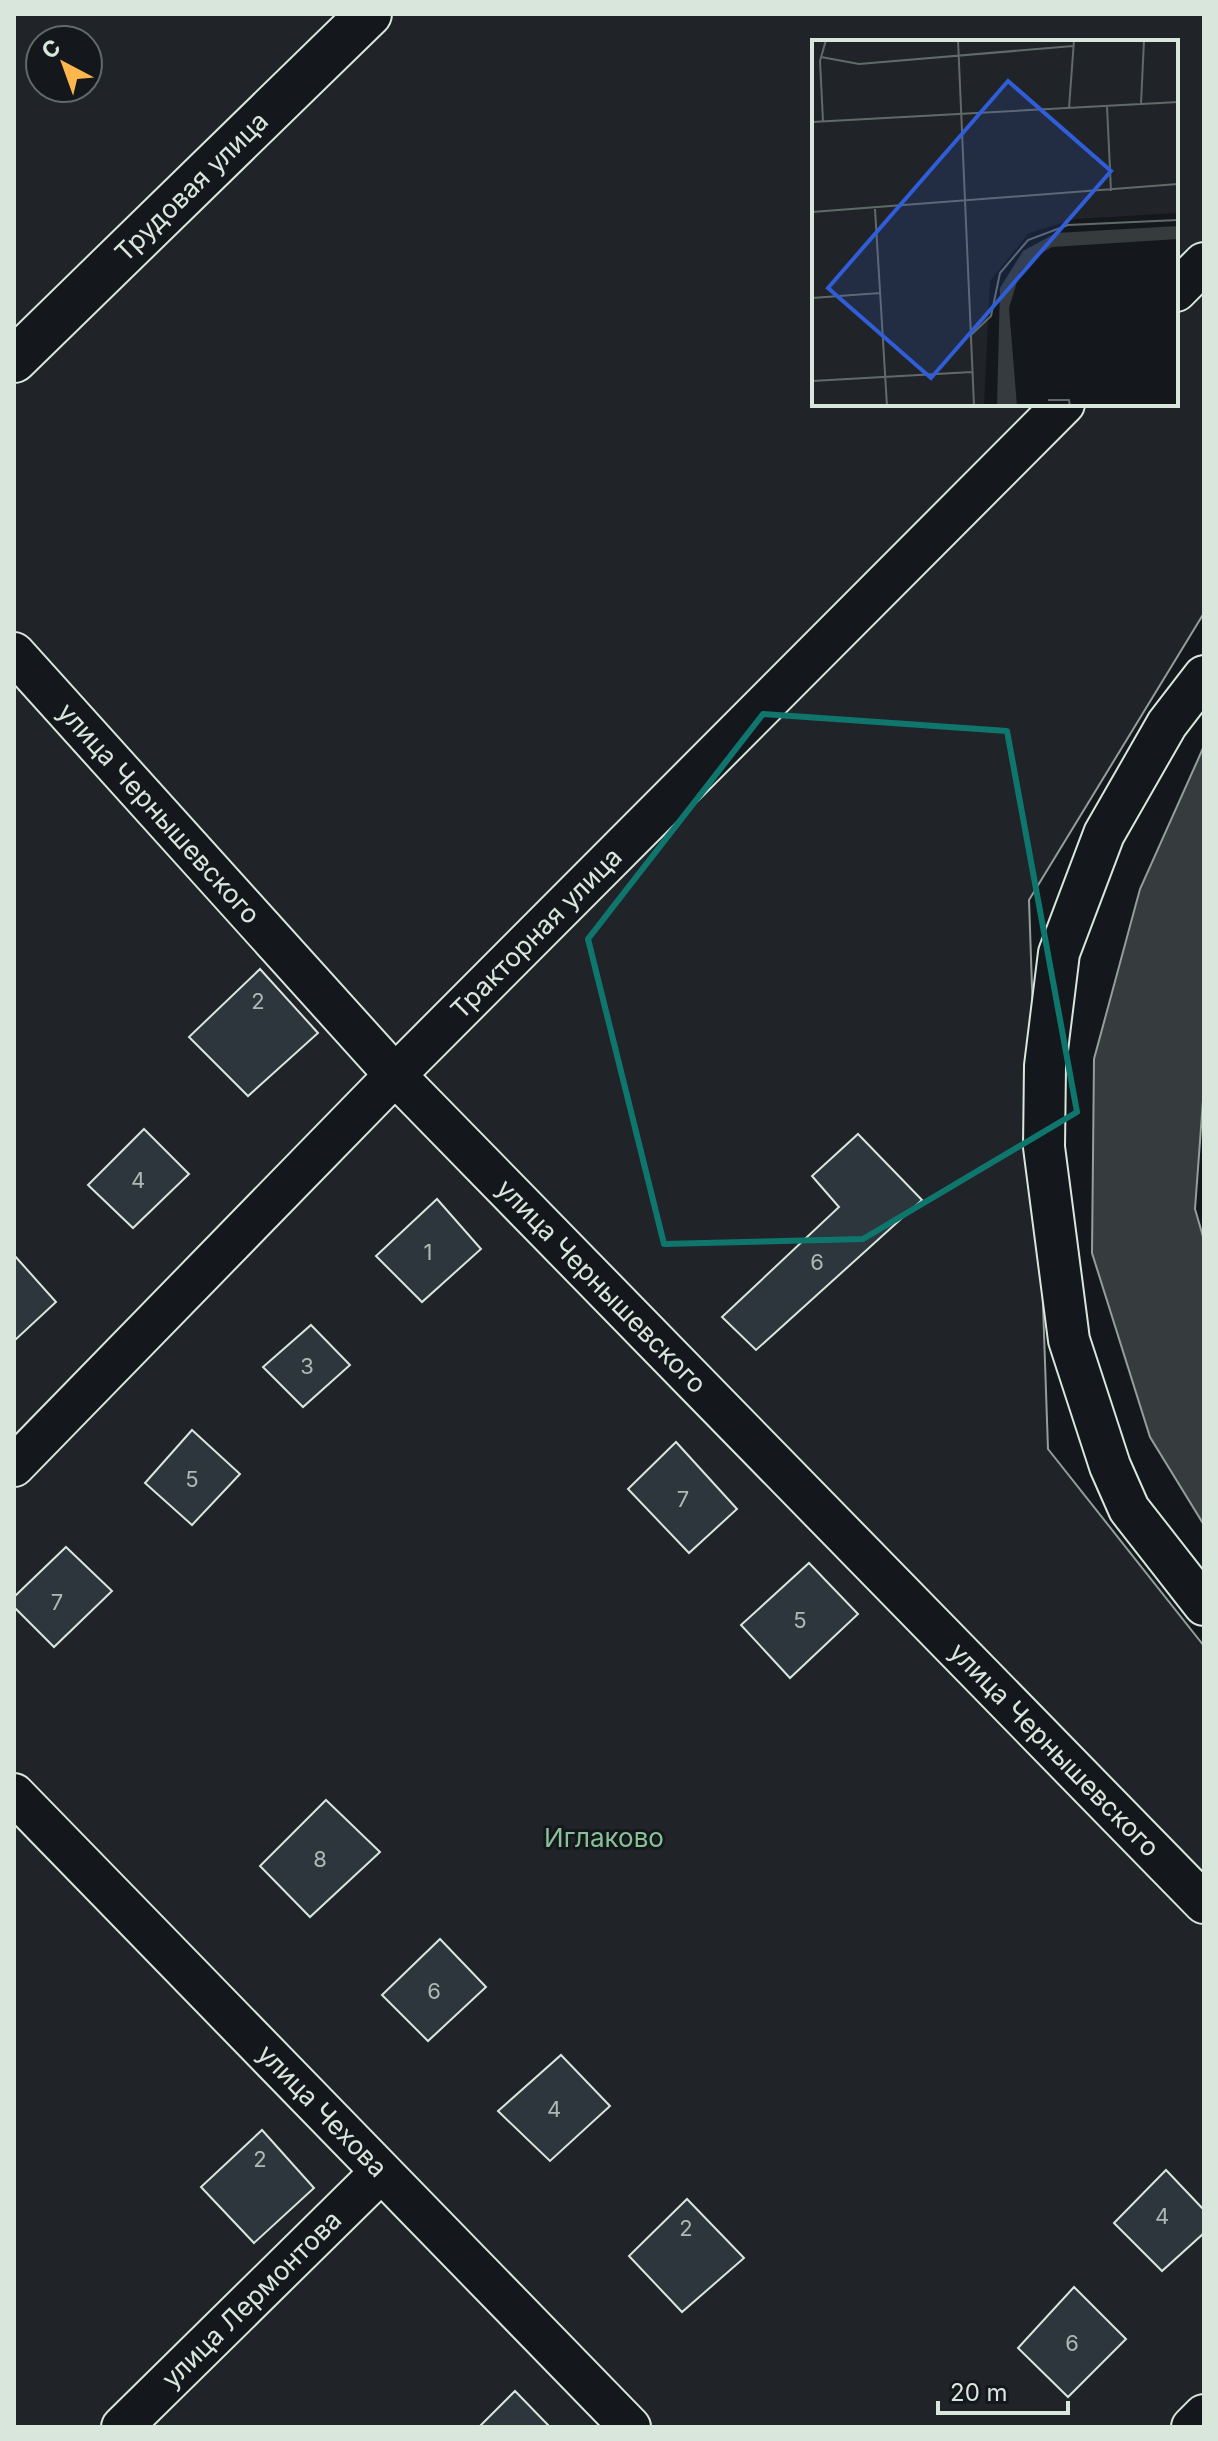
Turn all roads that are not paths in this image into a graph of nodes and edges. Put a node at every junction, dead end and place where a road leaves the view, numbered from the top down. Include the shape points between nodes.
1 (369, 14) edge
2 (1204, 263) edge
3 (1178, 289) edge
4 (14, 360) edge
5 (1062, 406) edge
6 (14, 653) edge
7 (1204, 676) edge
8 (395, 1075) junction
9 (14, 1466) edge
10 (1204, 1605) edge
11 (14, 1794) edge
12 (1204, 1903) edge
13 (381, 2172) junction
14 (1204, 2415) edge
15 (122, 2427) edge
16 (630, 2427) edge
17 (1192, 2427) edge

1 - 4 street, Трудовая улица
2 - 3 street
5 - 8 street, Тракторная улица
6 - 8 street, улица Чернышевского
7 - 10 street via 1167,724 1104,834 1059,953 1045,1066 1044,1147 1069,1340 1110,1466 1129,1509
8 - 9 street, Тракторная улица
8 - 12 street, улица Чернышевского
11 - 13 street, улица Чехова
13 - 15 street, улица Лермонтова
13 - 16 street, улица Чехова
14 - 17 street

